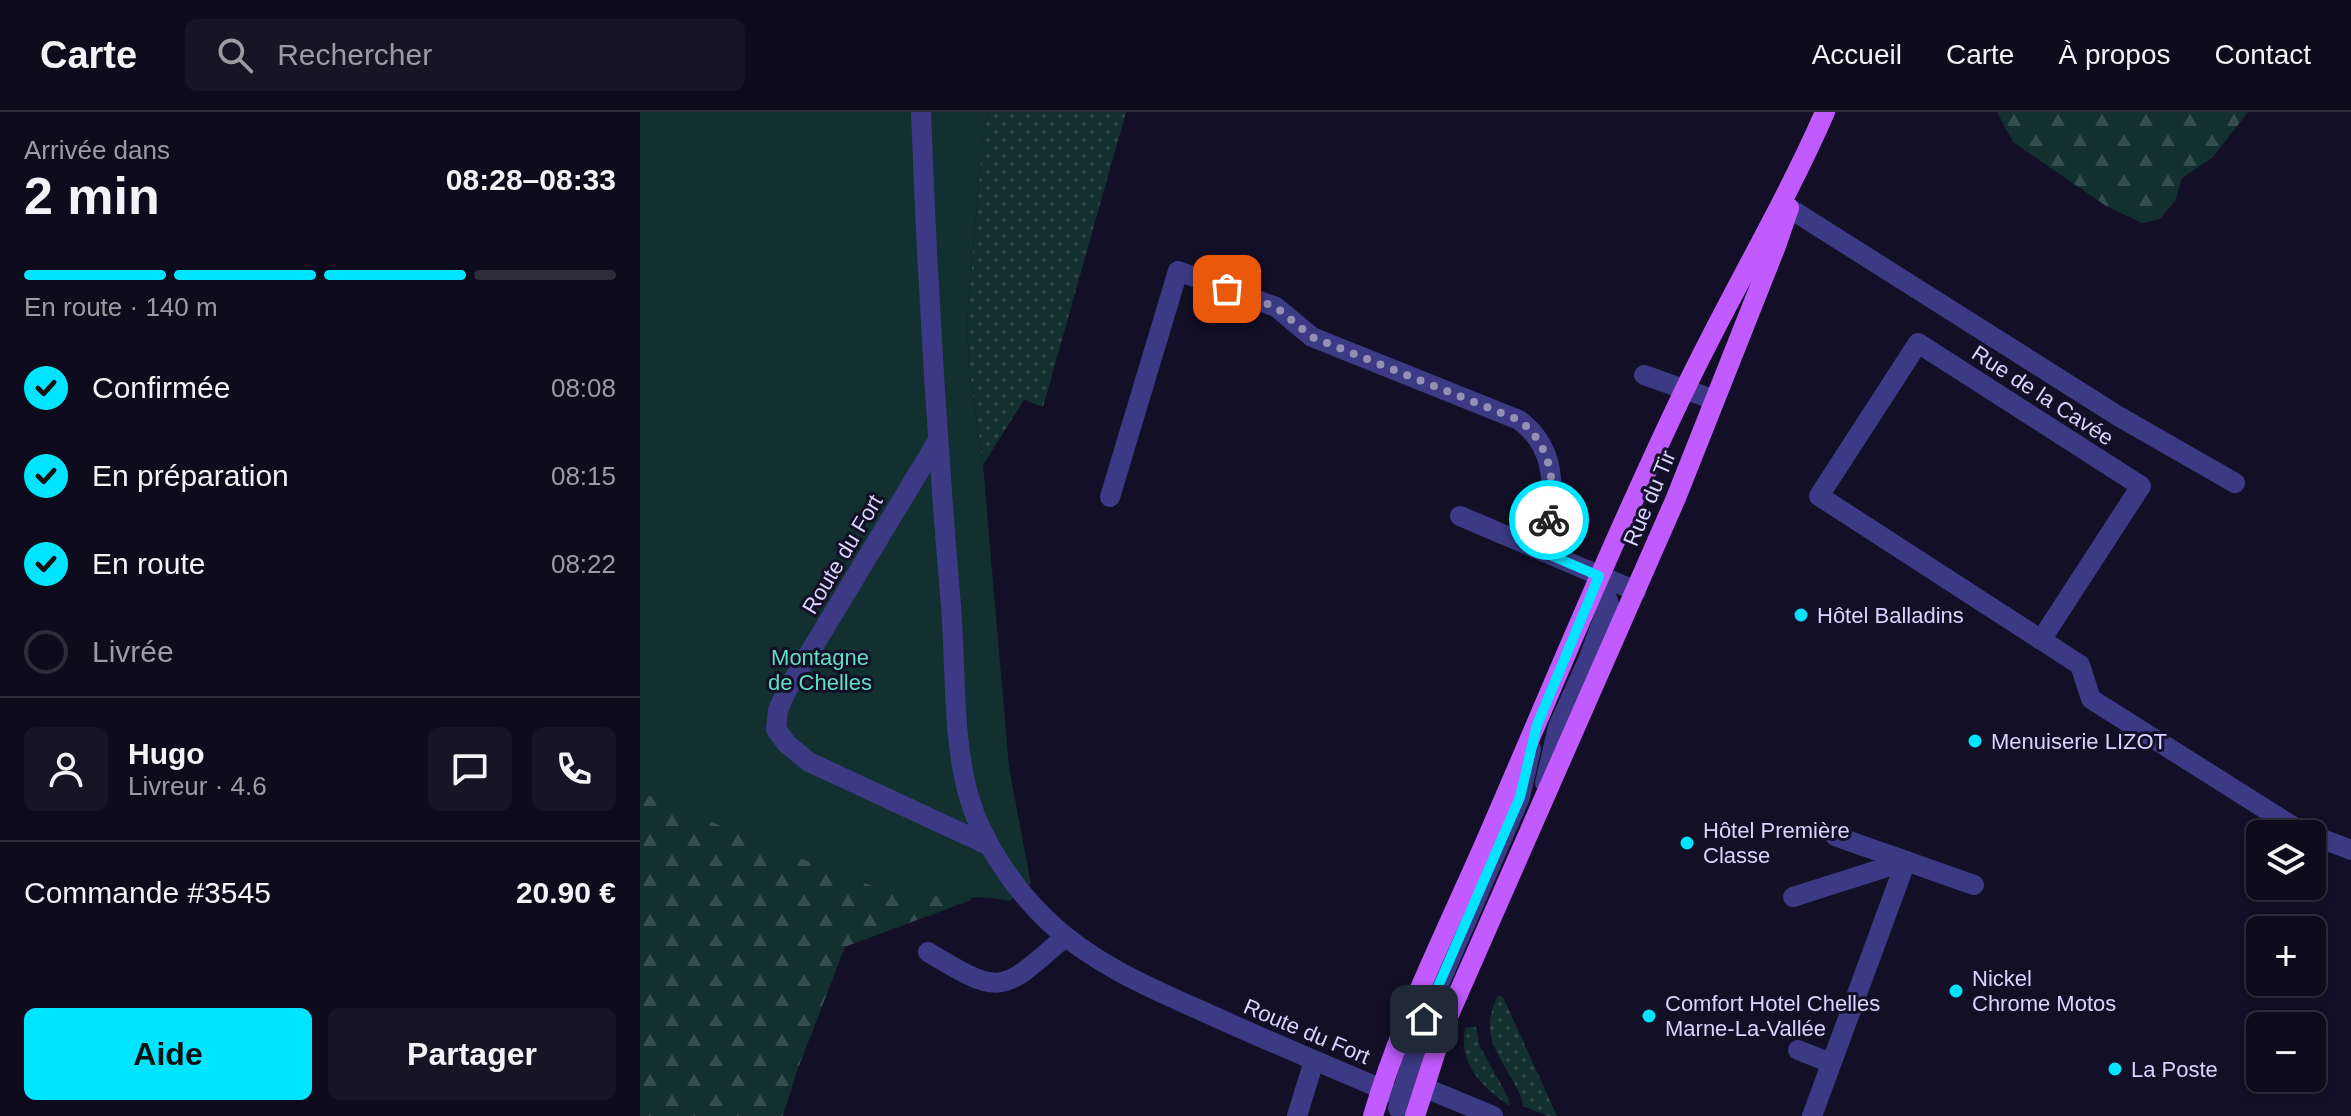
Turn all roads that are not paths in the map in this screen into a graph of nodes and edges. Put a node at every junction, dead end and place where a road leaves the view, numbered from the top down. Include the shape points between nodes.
1 (921, 112) edge
2 (935, 112) edge
3 (1825, 112) edge
4 (923, 158) junction
5 (1805, 159) junction
6 (1789, 208) junction
7 (1644, 375) dead end
8 (1685, 390) junction
9 (1715, 400) junction
10 (937, 442) junction
11 (2235, 483) dead end
12 (1110, 497) dead end
13 (1460, 516) dead end
14 (1543, 552) junction
15 (1599, 576) junction
16 (1636, 591) junction
17 (2041, 640) junction
18 (1537, 725) junction
19 (1539, 810) junction
20 (2283, 820) edge
21 (1835, 836) dead end
22 (2326, 840) edge
23 (990, 846) junction
24 (2351, 850) edge
25 (1906, 861) junction
26 (1974, 885) dead end
27 (1793, 897) dead end
28 (1065, 937) junction
29 (928, 952) dead end
30 (1798, 1050) dead end
31 (1314, 1061) junction
32 (1831, 1063) junction
33 (1423, 1087) junction
34 (1381, 1089) junction
35 (1398, 1107) edge
36 (1297, 1116) edge
37 (1373, 1116) edge
38 (1413, 1116) edge
39 (1493, 1116) edge
40 (1812, 1116) edge

1 - 4 street, Route du Fort
2 - 4 street, Route du Fort
3 - 5 main road, Rue du Tir
4 - 10 street, Route du Fort
5 - 6 main road, Rue du Tir
5 - 8 main road, Rue du Tir
6 - 9 main road, Rue du Tir
6 - 11 street via 2118,416
7 - 8 street
8 - 9 street
8 - 15 main road, Rue du Tir
9 - 16 main road, Rue du Tir
10 - 23 street, Route du Fort via 960,749 969,798
10 - 23 street, Route du Fort via 787,690 776,729 809,762
12 - 14 street via 1178,271 1276,307 1312,337 1519,420 1534,431 1544,449 1553,500
13 - 14 street
14 - 15 street
15 - 16 street
15 - 18 main road, Rue du Tir
15 - 19 street via 1609,604 1558,727
16 - 19 main road, Rue du Tir
17 - 17 street, Rue de la Cavée via 2141,486 1918,343 1819,496
17 - 20 street via 2080,665 2091,699
18 - 34 main road, Rue du Tir
18 - 35 street, Rue du Tir via 1520,797 1424,1019
19 - 33 main road, Rue du Tir via 1444,1026
21 - 25 street
22 - 24 street
23 - 28 street, Route du Fort via 1021,891
25 - 26 street
25 - 27 street
25 - 32 street
28 - 29 street via 1023,974 998,985 975,981
28 - 31 street, Route du Fort via 1161,993
30 - 32 street
31 - 34 street, Route du Fort
31 - 36 street
32 - 40 street
33 - 35 street
33 - 38 main road, Rue du Tir
33 - 39 street
34 - 35 street
34 - 37 main road, Rue du Tir
35 - 38 street, Rue du Tir

